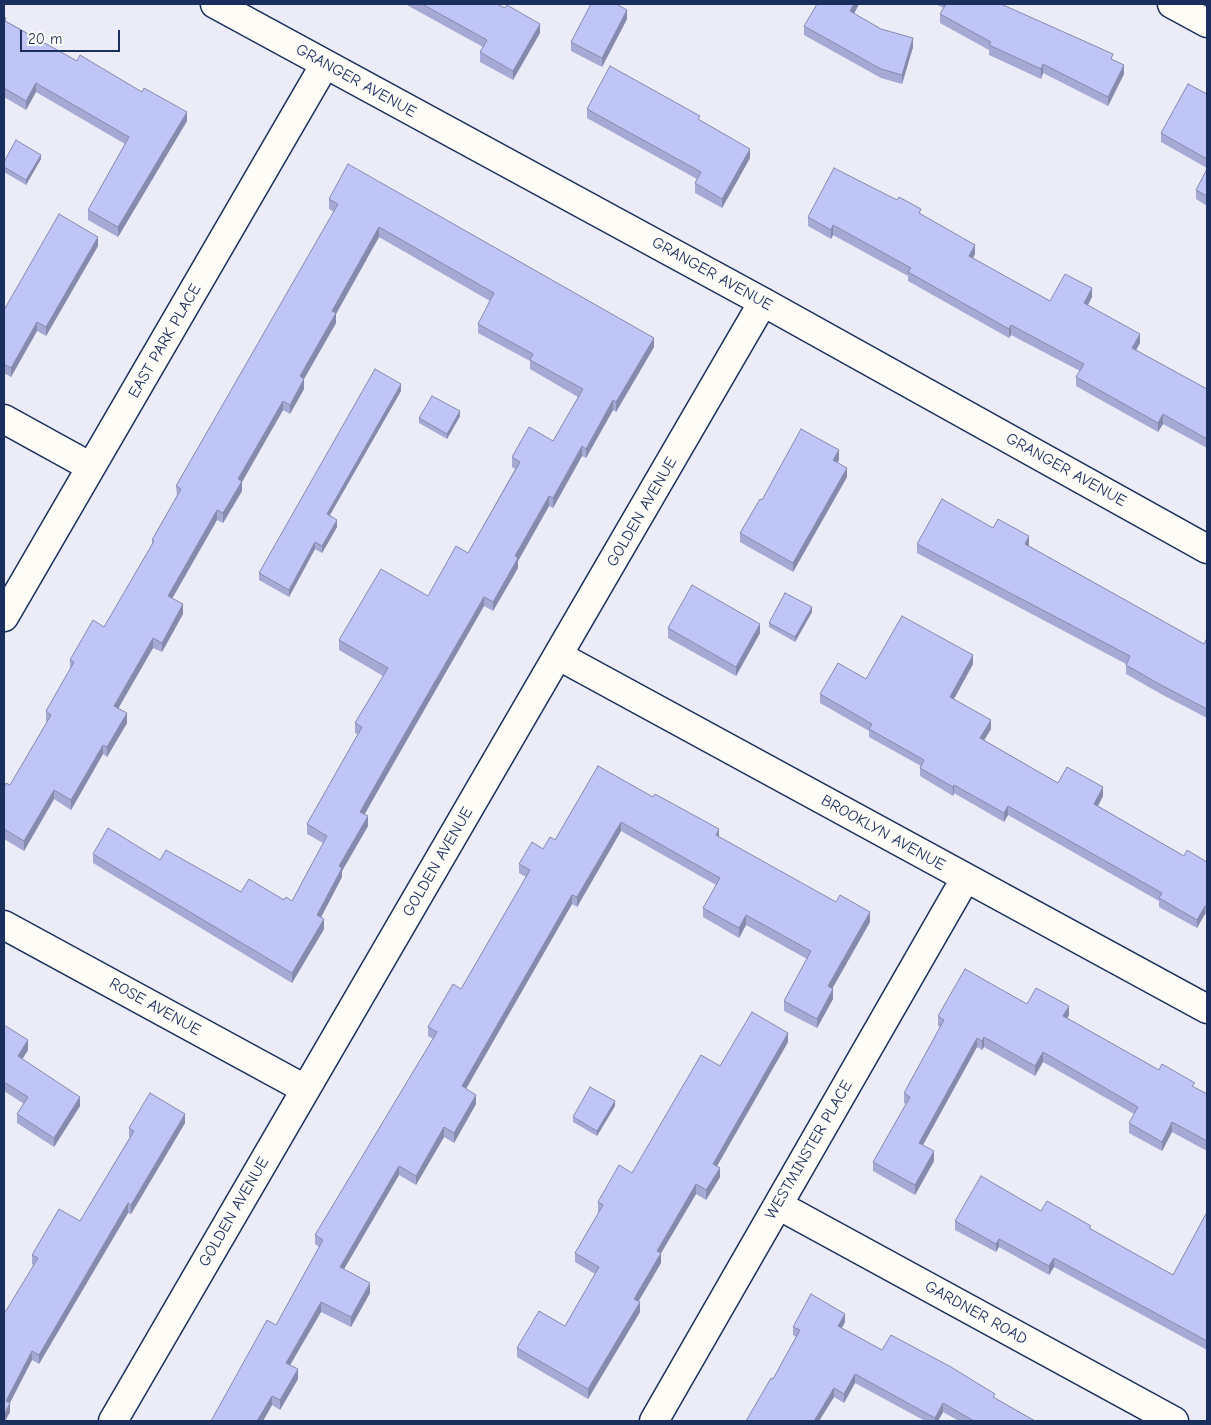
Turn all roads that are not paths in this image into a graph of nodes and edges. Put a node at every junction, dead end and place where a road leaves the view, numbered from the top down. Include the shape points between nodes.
1 (215, 4) edge
2 (1172, 4) edge
3 (1207, 23) edge
4 (324, 64) junction
5 (763, 302) junction
6 (4, 419) edge
7 (91, 467) junction
8 (1207, 549) edge
9 (4, 617) edge
10 (559, 656) junction
11 (965, 879) junction
12 (4, 926) edge
13 (1207, 1009) edge
14 (305, 1089) junction
15 (778, 1204) junction
16 (1164, 1419) edge
17 (113, 1421) edge
18 (654, 1421) edge

1 - 4 street, GRANGER AVENUE
2 - 3 street
4 - 5 street, GRANGER AVENUE
4 - 7 street, EAST PARK PLACE
5 - 8 street, GRANGER AVENUE
5 - 10 street, GOLDEN AVENUE
6 - 7 street
7 - 9 street, EAST PARK PLACE
10 - 11 street, BROOKLYN AVENUE
10 - 14 street, GOLDEN AVENUE
11 - 13 street, BROOKLYN AVENUE
11 - 15 street, WESTMINSTER PLACE
12 - 14 street, ROSE AVENUE
14 - 17 street, GOLDEN AVENUE
15 - 16 street, GARDNER ROAD
15 - 18 street, WESTMINSTER PLACE

